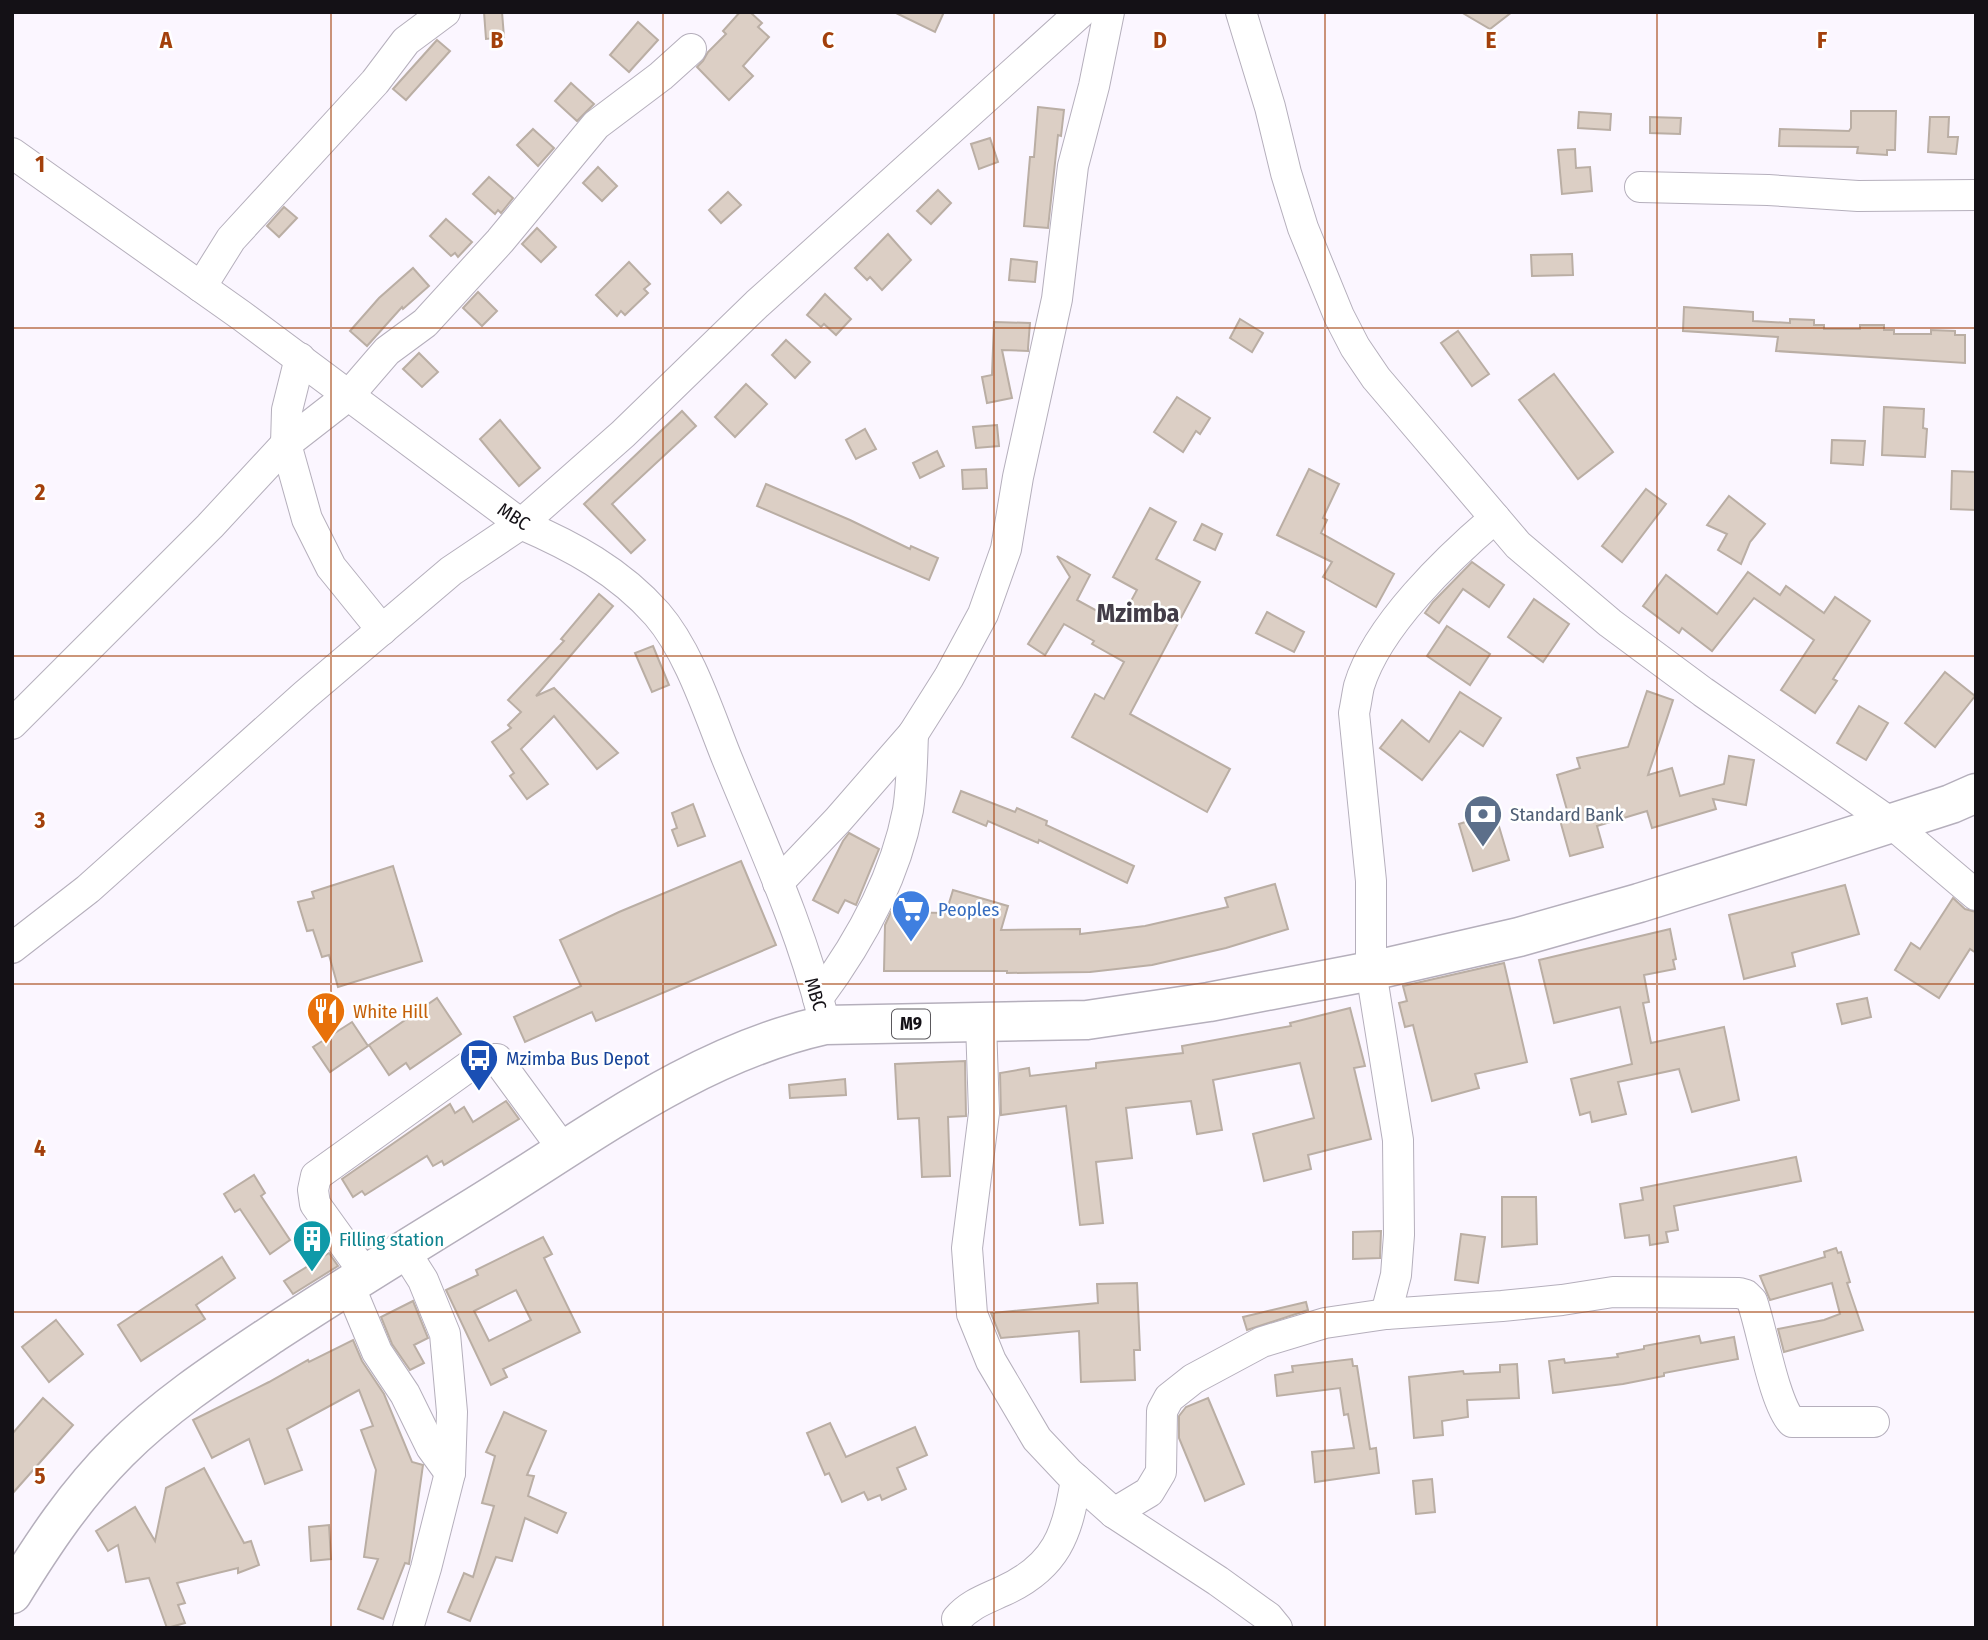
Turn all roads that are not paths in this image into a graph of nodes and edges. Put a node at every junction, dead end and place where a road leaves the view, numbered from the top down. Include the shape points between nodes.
1 (446, 12) edge
2 (1081, 12) edge
3 (1109, 12) edge
4 (1241, 12) edge
5 (691, 49) dead end
6 (12, 153) edge
7 (1640, 187) dead end
8 (1976, 195) edge
9 (201, 287) junction
10 (300, 358) junction
11 (349, 395) junction
12 (286, 444) junction
13 (1495, 518) junction
14 (521, 524) junction
15 (382, 630) junction
16 (12, 724) edge
17 (914, 734) junction
18 (1976, 793) edge
19 (1891, 823) junction
20 (778, 883) junction
21 (1976, 895) edge
22 (12, 948) edge
23 (1371, 971) junction
24 (822, 1011) junction
25 (981, 1023) junction
26 (563, 1149) junction
27 (404, 1250) junction
28 (357, 1280) junction
29 (1386, 1314) junction
30 (1874, 1422) dead end
31 (450, 1473) junction
32 (1076, 1479) junction
33 (1114, 1513) junction
34 (12, 1594) edge
35 (957, 1619) dead end
36 (408, 1628) edge
37 (1277, 1628) edge

1 - 9 street via 406,41 375,82 231,239
2 - 14 street
3 - 17 street via 1073,166 1057,299 1006,549 983,614
4 - 13 street via 1303,228 1339,316 1376,378
5 - 11 street via 596,125 453,293 425,323 387,351
6 - 9 street, MBC
7 - 8 street via 1858,196
9 - 10 street, MBC
10 - 11 street, MBC
10 - 12 street via 287,410
11 - 12 street
11 - 14 street, MBC
12 - 15 street via 307,519 331,567
12 - 16 street
13 - 19 street via 1518,545 1610,623
13 - 23 street via 1399,615 1359,687 1354,713 1371,881
14 - 15 street via 451,571
14 - 20 street, MBC via 572,547 615,574 657,614 688,664
15 - 22 street via 88,889
17 - 20 street
17 - 24 street via 908,808 893,867
18 - 19 main road, M9
19 - 21 street
19 - 23 main road, M9 via 1639,903
20 - 24 street, MBC
23 - 25 main road, M9 via 1087,1020
23 - 29 street via 1398,1140 1398,1248
24 - 25 main road, M9
24 - 26 main road, M9 via 790,1032 692,1075
25 - 32 street via 984,1113 967,1248 972,1314 991,1362 1037,1439
26 - 27 main road, M9
26 - 28 street via 497,1059 479,1059 316,1176 315,1204
27 - 28 main road, M9
27 - 31 street via 424,1280 445,1334 452,1412
28 - 31 street via 377,1352
28 - 34 main road, M9 via 192,1387 121,1449 80,1493
29 - 30 street via 1613,1292 1739,1293 1752,1301 1792,1422
29 - 33 street via 1325,1323 1262,1342 1192,1379 1169,1398 1162,1411 1161,1472 1149,1492
31 - 36 street
32 - 33 street
32 - 35 street via 1062,1540 1049,1560 1028,1578 967,1608
33 - 37 street via 1218,1581

